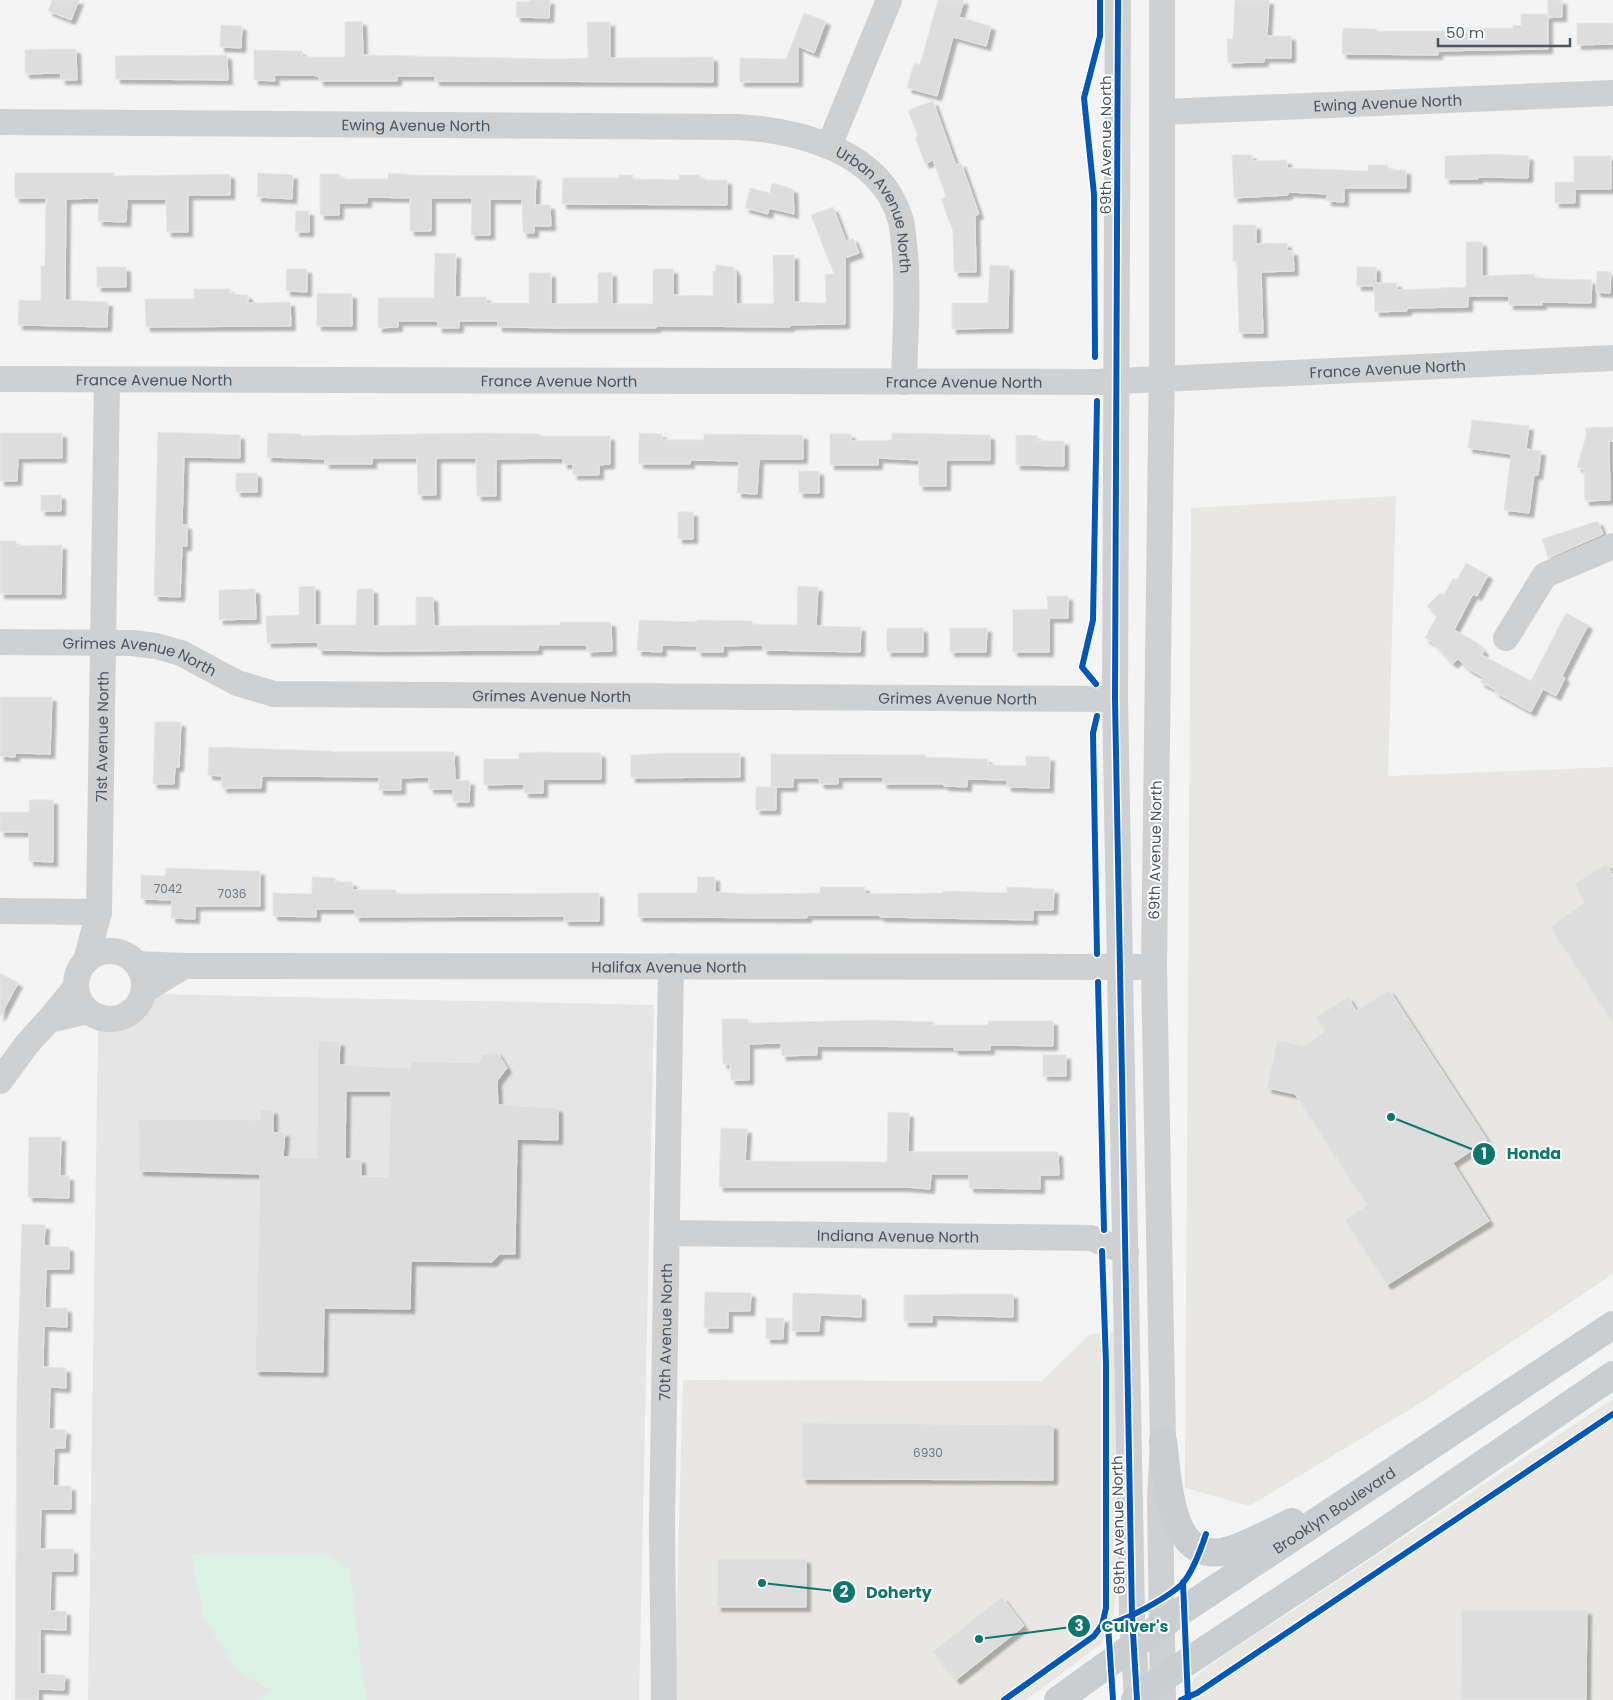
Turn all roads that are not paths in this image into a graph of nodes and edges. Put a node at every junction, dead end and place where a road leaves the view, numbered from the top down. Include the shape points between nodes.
1 (889, 0) edge
2 (1118, 0) edge
3 (1162, 0) edge
4 (1613, 93) edge
5 (1162, 112) junction
6 (0, 122) edge
7 (829, 146) junction
8 (1613, 358) edge
9 (0, 379) edge
10 (107, 380) junction
11 (1162, 380) junction
12 (1116, 381) junction
13 (904, 382) junction
14 (1613, 546) edge
15 (1506, 638) dead end
16 (0, 642) edge
17 (104, 642) junction
18 (1115, 699) junction
19 (0, 911) edge
20 (99, 912) junction
21 (127, 958) junction
22 (86, 961) junction
23 (184, 966) junction
24 (671, 966) junction
25 (1120, 966) junction
26 (1154, 967) junction
27 (76, 987) junction
28 (145, 990) junction
29 (88, 1011) junction
30 (49, 1020) junction
31 (0, 1081) edge
32 (667, 1233) junction
33 (1126, 1252) junction
34 (1613, 1325) edge
35 (1613, 1375) edge
36 (1163, 1441) junction
37 (1360, 1492) junction
38 (1161, 1628) junction
39 (1133, 1647) junction
40 (1147, 1695) edge
41 (664, 1700) edge
42 (1058, 1700) edge

1 - 7 street, Urban Avenue North
2 - 12 street, 69th Avenue North
3 - 5 street, 69th Avenue North
4 - 5 street, Ewing Avenue North
5 - 11 street, 69th Avenue North
6 - 7 street, Ewing Avenue North via 737,127 773,129
7 - 13 street, Urban Avenue North via 871,171 889,192 901,218 906,266
8 - 11 street, France Avenue North
9 - 10 street, France Avenue North
10 - 13 street, France Avenue North
10 - 17 street, 71st Avenue North
11 - 12 street, France Avenue North
11 - 26 street, 69th Avenue North
12 - 13 street, France Avenue North
12 - 18 street, 69th Avenue North
14 - 15 street via 1545,575
16 - 17 street, Grimes Avenue North
17 - 18 street, Grimes Avenue North via 132,643 181,653 237,683 274,694
17 - 20 street, 71st Avenue North
18 - 25 street, 69th Avenue North
19 - 20 street
20 - 21 street, 71st Avenue North
20 - 22 street, 71st Avenue North
21 - 22 street via 100,953
21 - 23 street, Halifax Avenue North
21 - 28 street via 142,972
22 - 27 street
23 - 24 street, Halifax Avenue North
23 - 28 street
24 - 25 street, Halifax Avenue North
24 - 32 street, 70th Avenue North
25 - 26 street, Halifax Avenue North
25 - 33 street, 69th Avenue North
26 - 36 street, 69th Avenue North
27 - 29 street
27 - 30 street
28 - 29 street via 136,1009 118,1019 107,1020
29 - 30 street
30 - 31 street
32 - 33 street, Indiana Avenue North via 1091,1238
32 - 41 street, 70th Avenue North via 662,1526
33 - 39 street, 69th Avenue North
34 - 37 main road, Brooklyn Boulevard
35 - 40 main road
36 - 37 main road via 1177,1524 1194,1546 1207,1551 1232,1549
36 - 38 street, 69th Avenue North
37 - 38 main road, Brooklyn Boulevard
38 - 39 main road, Brooklyn Boulevard
38 - 40 street, 69th Avenue North
39 - 40 street, 69th Avenue North
39 - 42 main road, Brooklyn Boulevard

